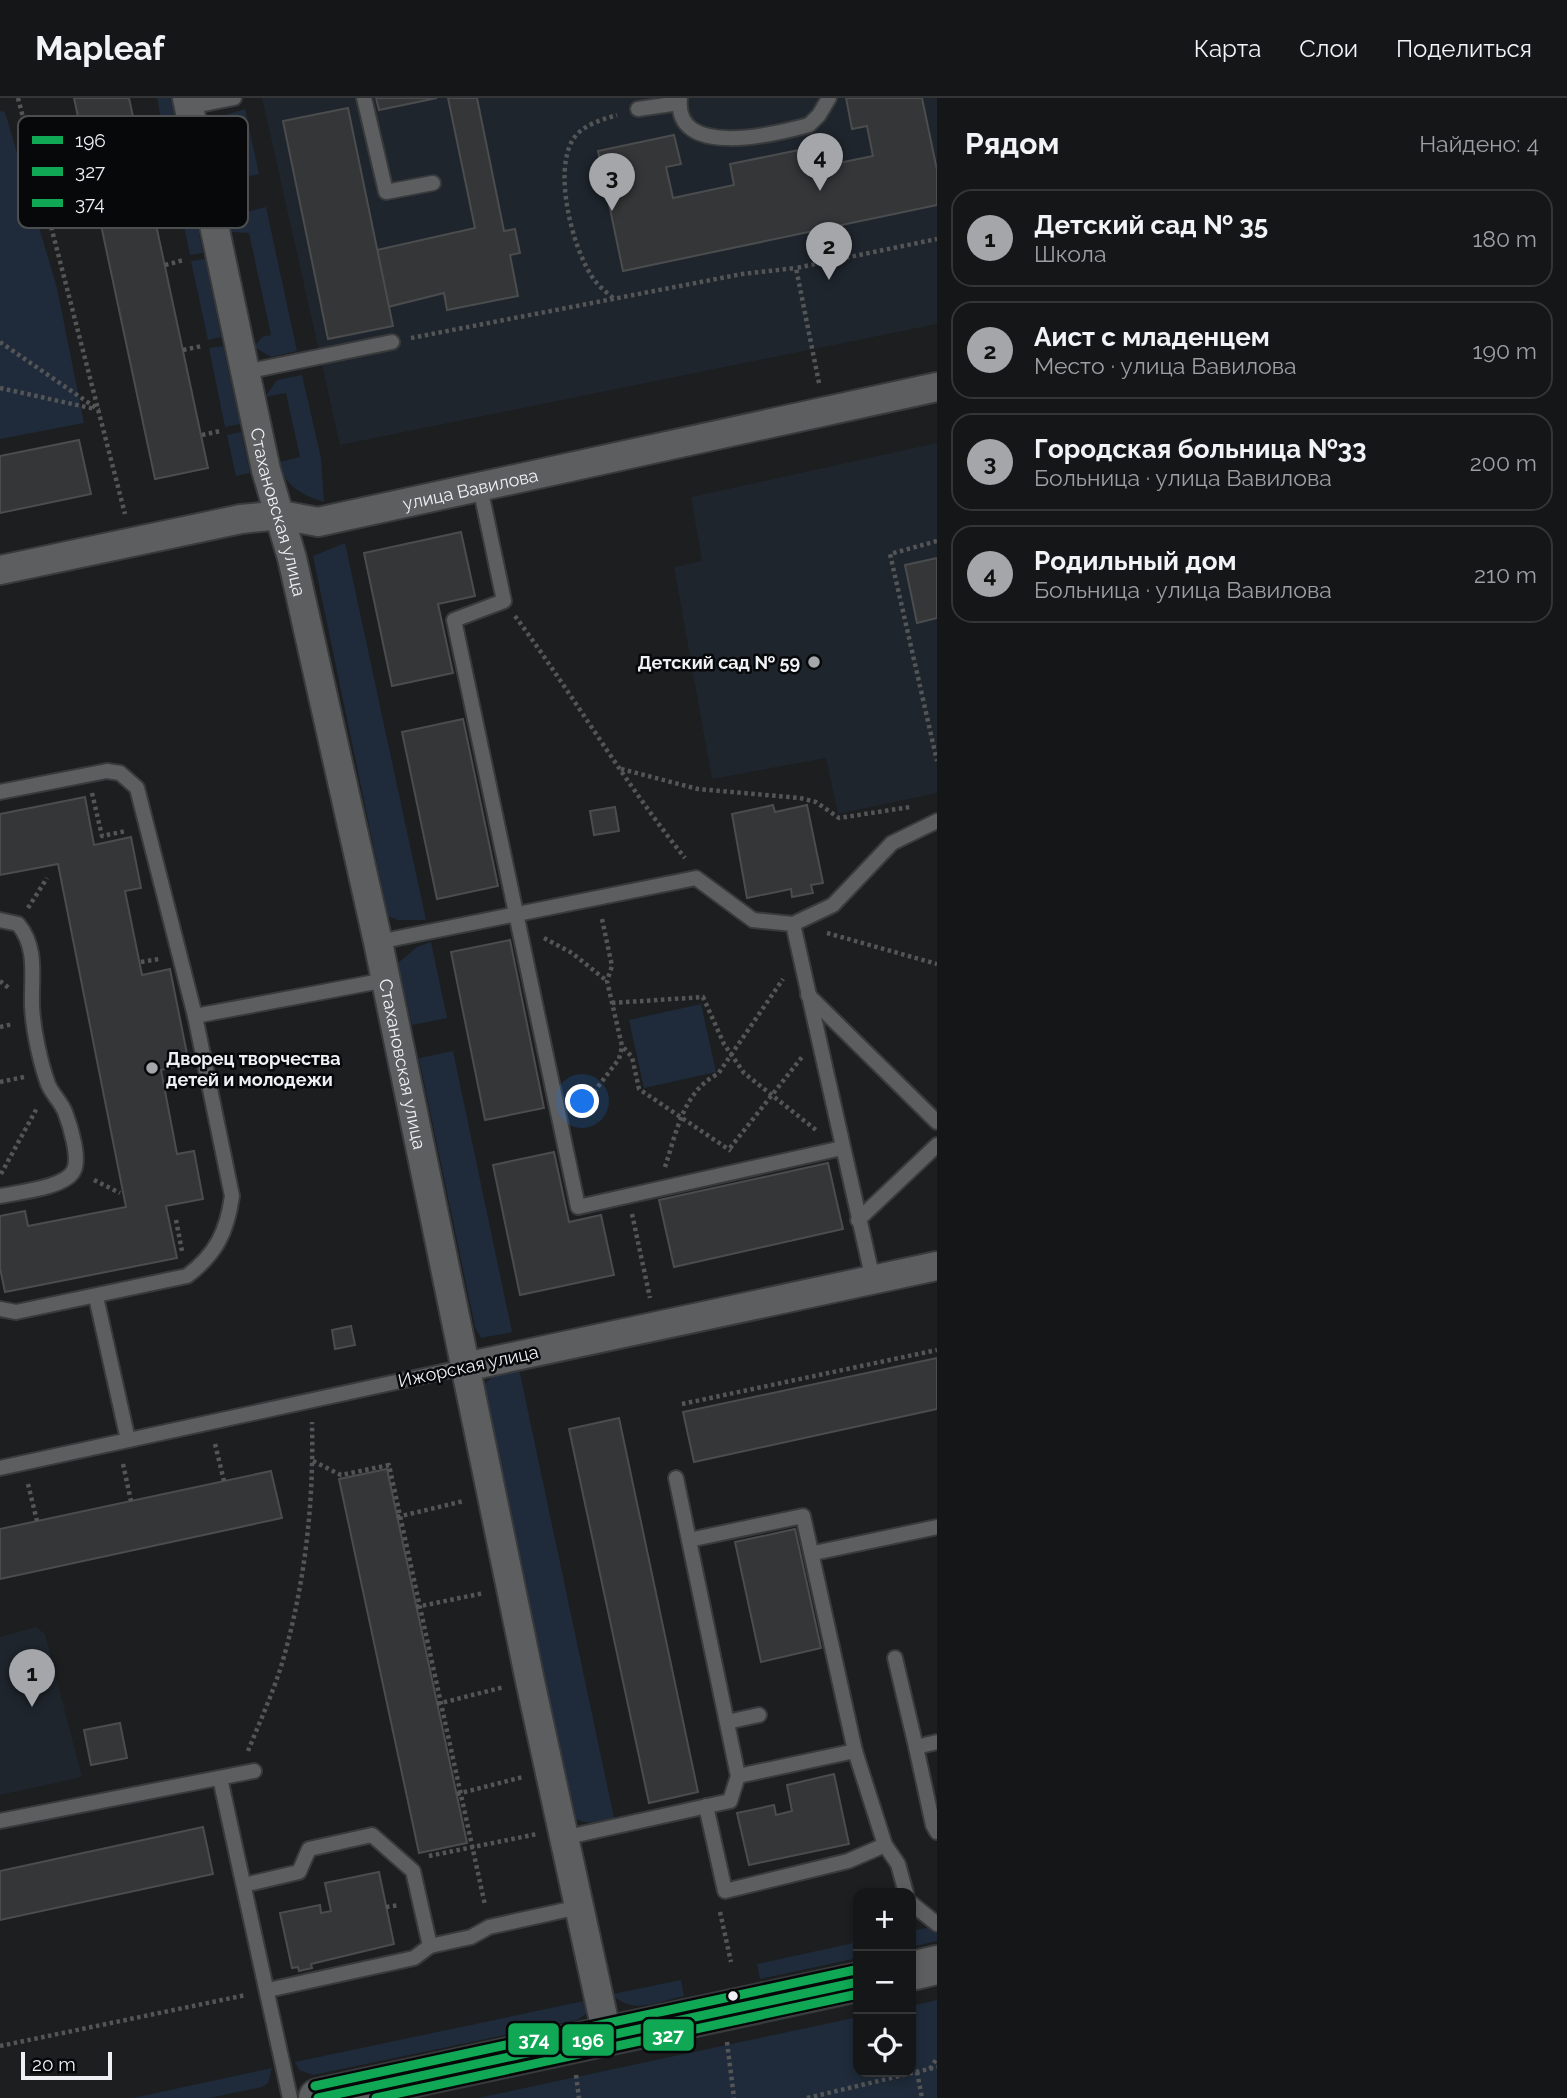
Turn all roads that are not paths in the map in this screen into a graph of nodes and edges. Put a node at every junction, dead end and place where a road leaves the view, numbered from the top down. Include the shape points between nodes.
1 (234, 98) edge
2 (364, 98) edge
3 (829, 98) edge
4 (679, 101) edge
5 (188, 103) edge
6 (638, 109) road end
7 (433, 183) dead end
8 (214, 228) edge
9 (392, 342) road end
10 (245, 372) junction
11 (937, 387) edge
12 (480, 487) junction
13 (281, 515) junction
14 (0, 570) edge
15 (0, 792) edge
16 (937, 821) edge
17 (515, 913) junction
18 (0, 920) edge
19 (793, 924) junction
20 (378, 942) junction
21 (386, 980) junction
22 (808, 995) junction
23 (195, 1016) junction
24 (937, 1122) edge
25 (937, 1145) edge
26 (842, 1149) junction
27 (0, 1196) edge
28 (858, 1220) junction
29 (937, 1266) edge
30 (873, 1280) junction
31 (96, 1297) junction
32 (0, 1309) edge
33 (465, 1367) junction
34 (128, 1440) junction
35 (0, 1468) edge
36 (676, 1478) dead end
37 (937, 1527) edge
38 (689, 1540) junction
39 (814, 1553) junction
40 (895, 1658) dead end
41 (759, 1715) dead end
42 (727, 1722) junction
43 (937, 1742) edge
44 (916, 1747) junction
45 (855, 1751) junction
46 (254, 1771) dead end
47 (738, 1776) junction
48 (220, 1778) junction
49 (706, 1806) junction
50 (0, 1821) edge
51 (937, 1832) edge
52 (563, 1833) junction
53 (885, 1845) junction
54 (244, 1885) junction
55 (905, 1888) edge
56 (916, 1907) edge
57 (579, 1908) junction
58 (937, 1924) edge
59 (430, 1947) junction
60 (937, 1965) edge
61 (916, 1970) edge
62 (853, 1983) edge
63 (268, 1990) junction
64 (607, 2035) junction
65 (290, 2098) edge
66 (318, 2098) edge

1 - 5 lane
2 - 7 lane via 386,192
3 - 4 lane via 809,125 721,139 693,131
4 - 6 lane
8 - 10 street, Стахановская улица
9 - 10 lane
10 - 13 street, Стахановская улица via 266,470
11 - 12 street, улица Вавилова
12 - 13 street, улица Вавилова via 318,522
12 - 17 lane via 504,601 454,620
13 - 14 street, улица Вавилова via 241,519
13 - 20 street, Стахановская улица
15 - 23 lane via 107,771 129,778 137,788
16 - 19 lane via 892,843 833,905
17 - 19 lane via 696,878 753,920
17 - 20 lane
17 - 26 lane via 578,1207
18 - 27 lane via 19,924 29,942 35,976 32,1007 49,1085 65,1112 74,1170 54,1184
19 - 22 lane
20 - 21 street, Стахановская улица
21 - 23 lane
21 - 33 street, Стахановская улица
22 - 24 lane
22 - 26 lane
23 - 31 lane via 232,1196 225,1231 206,1262 187,1276
25 - 28 lane
26 - 28 lane
28 - 30 lane
29 - 30 street, Ижорская улица
30 - 33 street, Ижорская улица
31 - 32 lane via 16,1312
31 - 34 lane
33 - 34 lane, Ижорская улица
33 - 52 street, Стахановская улица
34 - 35 lane, Ижорская улица
36 - 38 lane
37 - 39 lane
38 - 39 lane via 803,1516
38 - 42 lane
39 - 45 lane
40 - 44 lane
41 - 42 lane
42 - 47 lane
43 - 44 lane
44 - 51 lane
45 - 47 lane
45 - 53 lane
46 - 48 lane
47 - 49 lane via 730,1801
48 - 50 lane
48 - 54 lane
49 - 52 lane
49 - 53 lane via 725,1891 848,1861
52 - 57 street, Стахановская улица
53 - 55 lane via 898,1864
54 - 59 lane via 299,1872 309,1849 372,1835 413,1871
54 - 63 lane
56 - 58 lane
57 - 59 lane via 489,1927 471,1937
57 - 64 street, Стахановская улица
59 - 63 lane via 414,1958
60 - 61 street
62 - 64 street
63 - 65 lane
64 - 66 street

